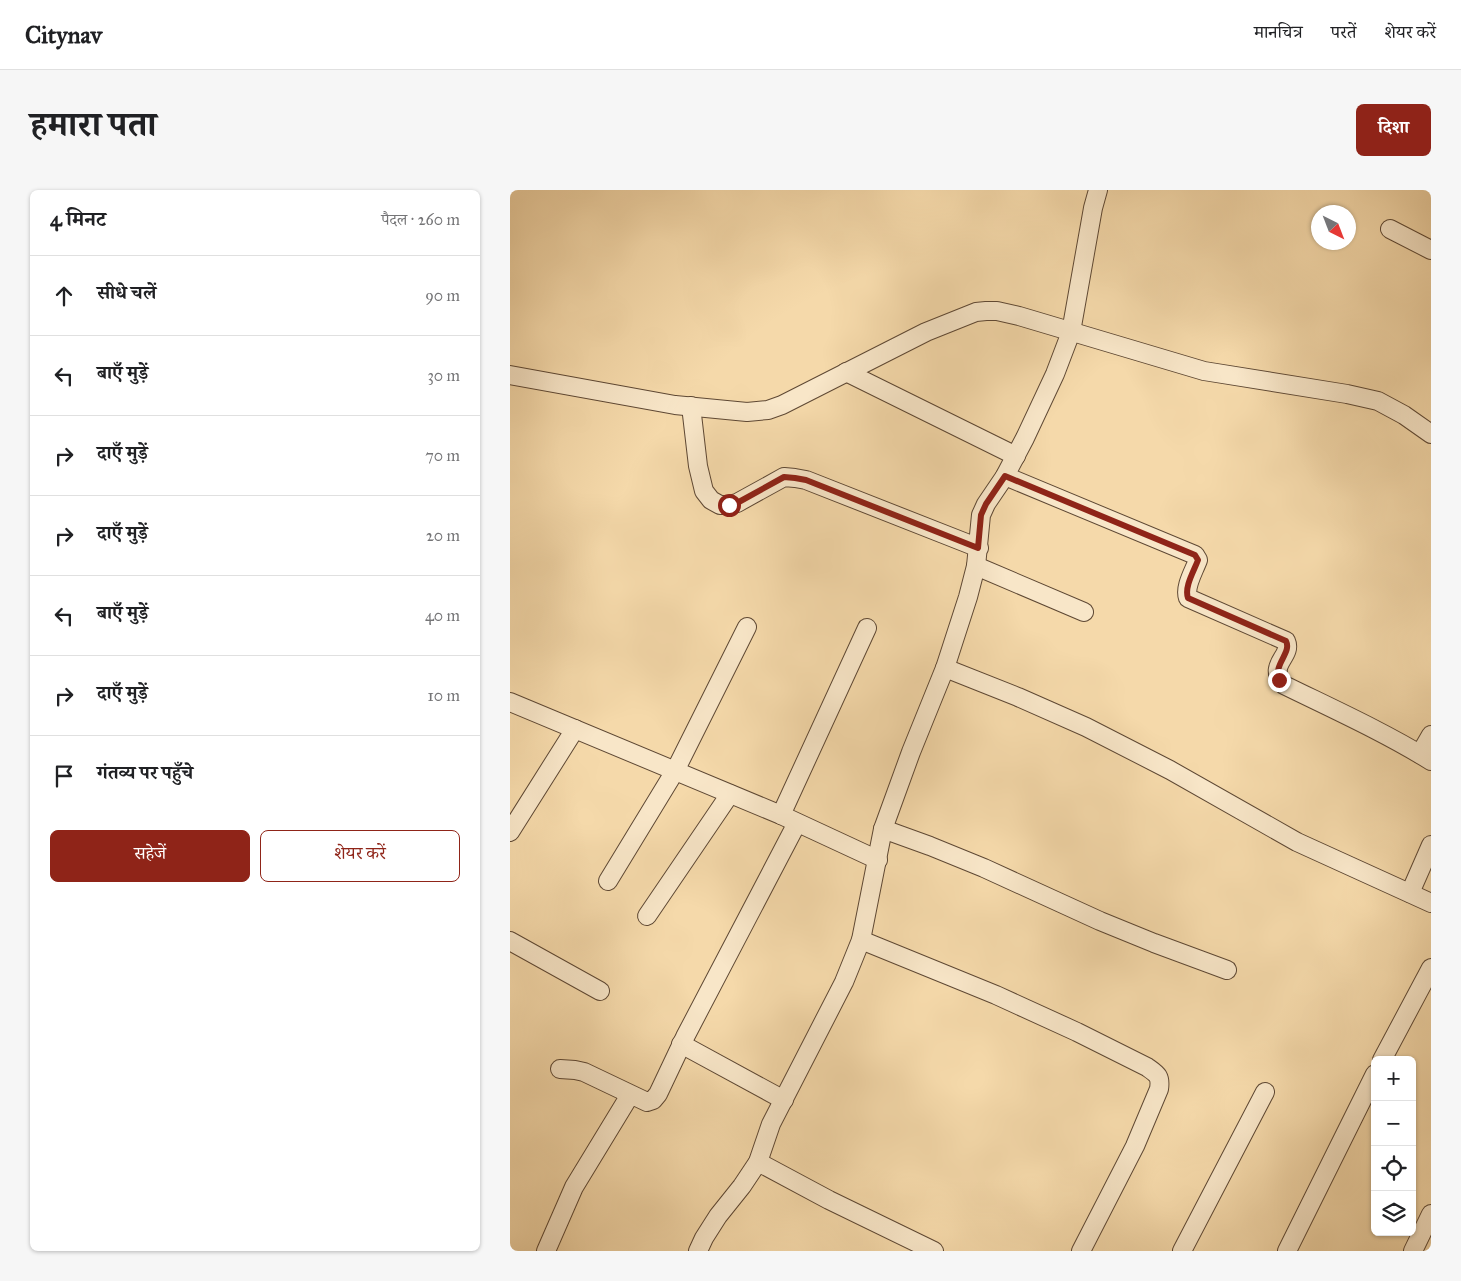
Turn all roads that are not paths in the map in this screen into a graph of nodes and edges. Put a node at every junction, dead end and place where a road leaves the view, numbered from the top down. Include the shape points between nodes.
1 (1098, 190) edge
2 (1390, 229) dead end
3 (1431, 250) edge
4 (1071, 332) junction
5 (846, 372) junction
6 (510, 375) edge
7 (692, 406) junction
8 (1431, 434) edge
9 (1016, 456) junction
10 (1005, 476) junction
11 (978, 548) junction
12 (976, 566) junction
13 (1084, 612) dead end
14 (747, 627) dead end
15 (867, 628) dead end
16 (946, 668) junction
17 (510, 702) edge
18 (576, 729) junction
19 (1431, 735) edge
20 (1425, 757) edge
21 (675, 771) junction
22 (730, 794) junction
23 (780, 815) junction
24 (798, 823) junction
25 (884, 829) junction
26 (510, 832) edge
27 (1431, 845) edge
28 (878, 860) junction
29 (608, 881) dead end
30 (1410, 893) junction
31 (1431, 903) edge
32 (647, 916) dead end
33 (861, 940) junction
34 (510, 941) edge
35 (1431, 968) edge
36 (1227, 970) dead end
37 (600, 991) dead end
38 (681, 1044) junction
39 (1384, 1056) edge
40 (560, 1069) dead end
41 (1371, 1082) edge
42 (1264, 1092) dead end
43 (630, 1095) junction
44 (784, 1100) junction
45 (758, 1162) junction
46 (1431, 1214) edge
47 (546, 1251) edge
48 (698, 1251) edge
49 (934, 1251) edge
50 (1081, 1251) edge
51 (1182, 1251) edge
52 (1286, 1251) edge
53 (1413, 1251) edge

1 - 4 street
2 - 3 street
4 - 5 street via 997,311 976,312 926,332
4 - 8 street via 1204,371 1378,401
4 - 9 street
5 - 7 street via 768,410 747,412
5 - 9 street
6 - 7 street
7 - 11 street via 704,491 720,505 737,503 784,477 795,478
9 - 10 street
10 - 11 street via 981,515
10 - 20 street via 1195,555 1198,560 1187,589 1188,598 1286,641 1287,648 1277,674 1284,685
11 - 12 street
12 - 13 street
12 - 16 street
14 - 21 street
15 - 23 street
16 - 25 street
16 - 30 street via 1086,726 1297,842
17 - 18 street
18 - 21 street
18 - 26 street
19 - 20 street
21 - 22 street
21 - 29 street
22 - 23 street
22 - 32 street
23 - 24 street
24 - 28 street
24 - 38 street
25 - 28 street
25 - 36 street via 975,864 1100,921
27 - 30 street
28 - 33 street
30 - 31 street
33 - 44 street via 844,982
33 - 50 street via 1005,999 1156,1073 1160,1080 1159,1089 1135,1146
34 - 37 street
35 - 39 street
38 - 43 street via 654,1100 647,1102
38 - 44 street
40 - 43 street via 584,1072
41 - 52 street
42 - 51 street
43 - 47 street via 574,1187
44 - 45 street via 771,1124
45 - 48 street via 718,1216
45 - 49 street
46 - 53 street

